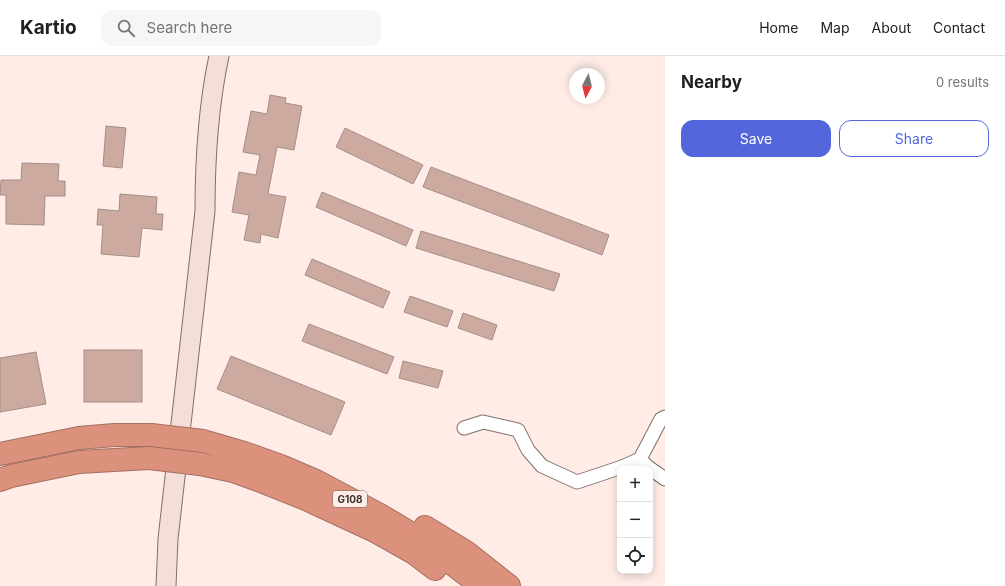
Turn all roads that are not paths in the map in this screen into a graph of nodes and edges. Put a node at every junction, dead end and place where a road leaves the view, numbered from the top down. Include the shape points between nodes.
1 (219, 56) edge
2 (665, 417) edge
3 (464, 428) dead end
4 (0, 454) edge
5 (640, 459) junction
6 (665, 479) edge
7 (0, 480) edge
8 (316, 481) junction
9 (337, 514) junction
10 (166, 586) edge
11 (434, 586) edge
12 (456, 586) edge
13 (481, 586) edge
14 (509, 586) edge

1 - 10 street via 207,138 205,211 169,531
2 - 5 street via 661,418
3 - 5 street via 483,422 518,430 528,450 542,466 577,482
4 - 8 highway, G108, bridge via 79,438 151,435 203,441 281,466
5 - 6 street
7 - 9 highway, G108, bridge via 79,462 148,458 200,464 233,472
8 - 13 highway, G108 via 420,539
8 - 14 highway via 390,506 466,552
9 - 11 highway
9 - 12 highway, G108 via 374,530 414,553

